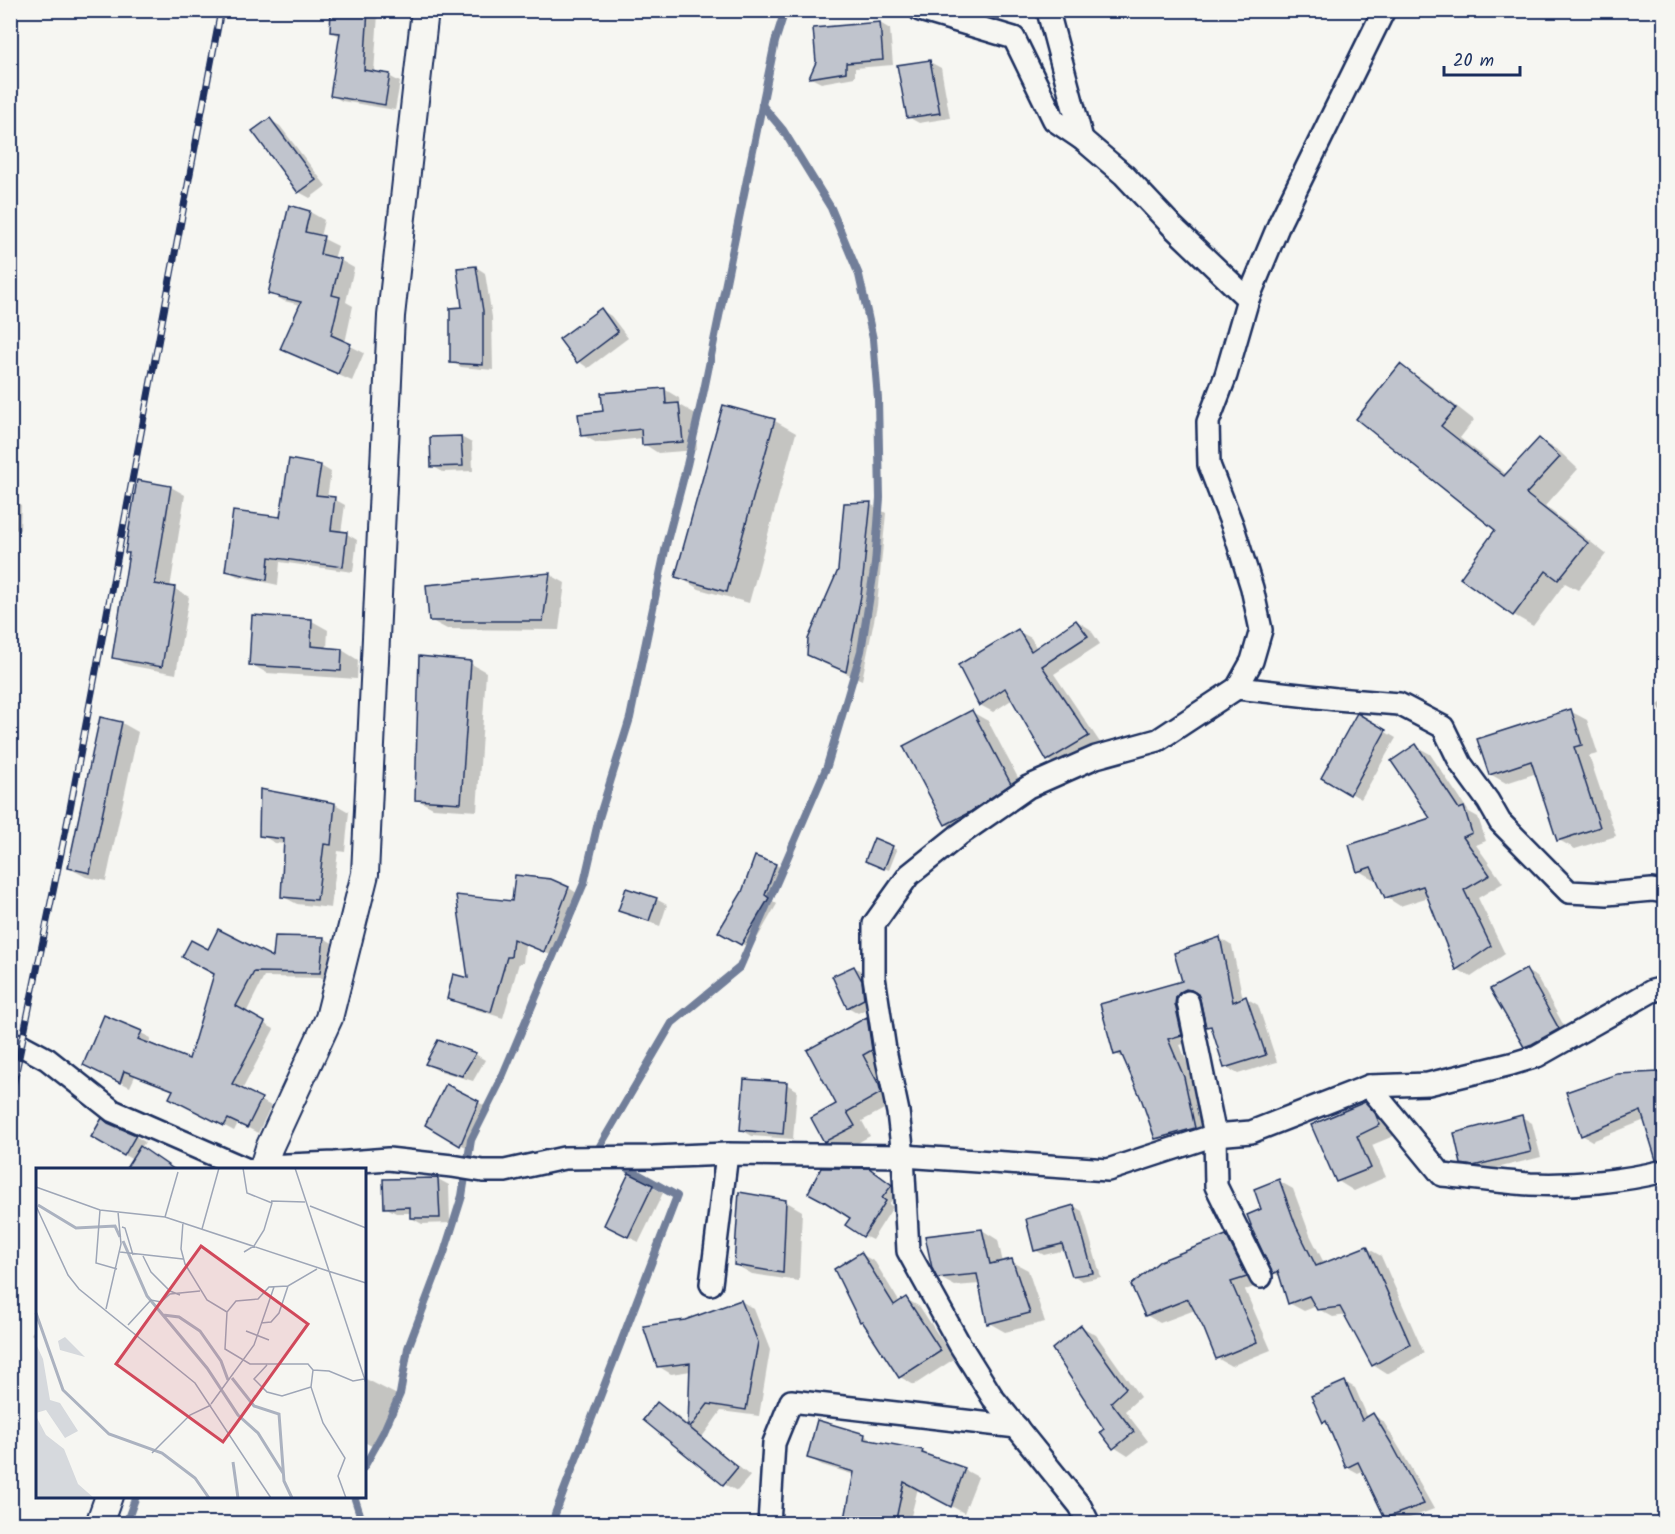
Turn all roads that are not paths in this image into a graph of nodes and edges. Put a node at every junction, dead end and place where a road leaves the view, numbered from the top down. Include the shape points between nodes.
1 (425, 10) edge
2 (920, 10) edge
3 (1050, 10) edge
4 (1384, 10) edge
5 (1082, 139) junction
6 (1248, 299) junction
7 (1237, 688) junction
8 (1665, 892) edge
9 (1665, 988) edge
10 (1188, 1002) dead end
11 (10, 1044) edge
12 (1369, 1086) junction
13 (1215, 1135) junction
14 (727, 1154) junction
15 (903, 1156) junction
16 (258, 1168) edge
17 (1665, 1170) edge
18 (1261, 1277) dead end
19 (711, 1284) dead end
20 (1017, 1427) junction
21 (109, 1498) edge
22 (99, 1524) edge
23 (769, 1524) edge
24 (1089, 1524) edge

1 - 16 street via 391,316 365,874 329,1018
2 - 5 street via 1014,38 1054,120
3 - 5 street
4 - 6 street via 1280,222
5 - 6 street via 1124,175
6 - 7 street via 1208,422 1209,465 1233,527 1261,630 1252,661
7 - 8 street via 1399,704 1443,727 1461,764 1500,822 1569,892
7 - 15 street via 1158,740 1096,757 1028,787 909,875 874,924 874,977
9 - 12 street via 1652,991 1537,1056 1428,1084
10 - 13 street
11 - 16 street via 21,1045 48,1059 113,1111
12 - 13 street via 1251,1132
12 - 17 street via 1442,1175 1531,1184 1576,1184
13 - 15 street via 1108,1170
13 - 18 street via 1216,1186
14 - 15 street
14 - 16 street via 564,1158 505,1171 388,1159
14 - 19 street
15 - 20 street via 908,1251 960,1345 993,1398
20 - 23 street via 791,1401 774,1443
20 - 24 street via 1080,1506
21 - 22 street

